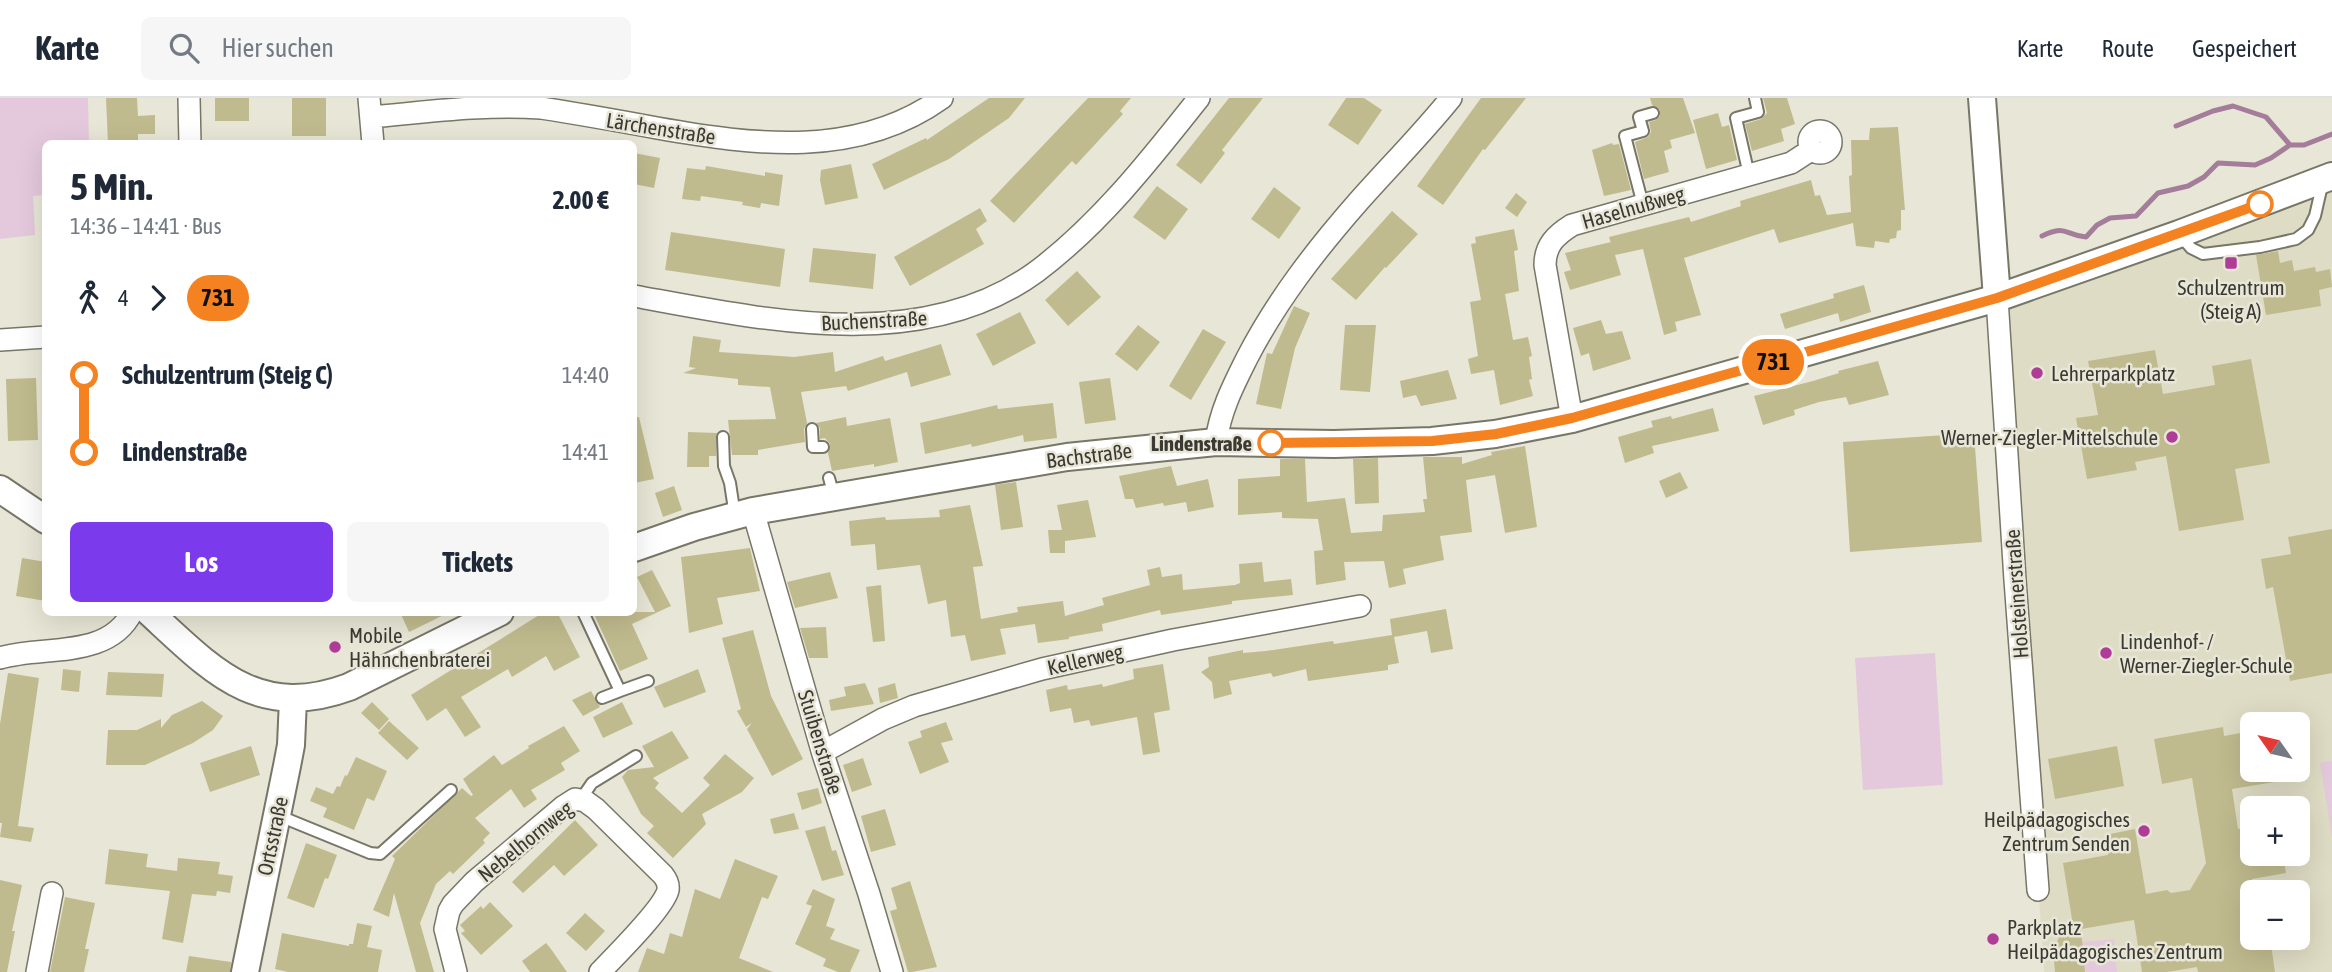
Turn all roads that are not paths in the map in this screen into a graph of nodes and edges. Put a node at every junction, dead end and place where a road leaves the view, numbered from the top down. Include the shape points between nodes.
1 (189, 98) edge
2 (942, 98) edge
3 (1199, 98) edge
4 (1451, 98) edge
5 (1755, 98) edge
6 (1982, 98) edge
7 (370, 108) edge
8 (1653, 113) dead end
9 (190, 140) edge
10 (373, 140) edge
11 (1811, 150) dead end
12 (1749, 175) junction
13 (2327, 178) edge
14 (1643, 205) junction
15 (2179, 234) junction
16 (637, 296) edge
17 (1997, 298) junction
18 (42, 337) edge
19 (0, 340) edge
20 (1572, 418) junction
21 (812, 429) dead end
22 (723, 437) dead end
23 (1216, 442) junction
24 (823, 447) dead end
25 (0, 489) edge
26 (744, 513) junction
27 (42, 517) edge
28 (637, 546) edge
29 (1360, 606) dead end
30 (129, 616) edge
31 (153, 616) edge
32 (492, 616) edge
33 (585, 616) edge
34 (0, 658) edge
35 (648, 681) dead end
36 (620, 691) junction
37 (602, 698) dead end
38 (293, 699) junction
39 (823, 752) junction
40 (636, 755) dead end
41 (451, 790) dead end
42 (581, 799) junction
43 (277, 815) junction
44 (2038, 890) dead end
45 (52, 892) dead end
46 (37, 972) edge
47 (245, 972) edge
48 (456, 972) edge
49 (600, 972) edge
50 (892, 972) edge

1 - 9 street
2 - 7 street, Lärchenstraße via 869,134 810,144 733,139 517,106
3 - 16 street, Buchenstraße via 1093,222 1063,249 1006,290 943,316 829,325
4 - 23 street via 1297,276 1222,409
5 - 12 lane via 1758,112 1736,118
6 - 17 street
7 - 10 street
8 - 14 lane via 1639,117 1643,131 1625,136
11 - 12 street, Haselnußweg via 1791,163
12 - 14 street, Haselnußweg
13 - 15 street, Bachstraße
13 - 15 lane via 2308,230 2296,239 2203,254
14 - 20 street, Haselnußweg via 1572,225 1550,242 1545,254
15 - 17 street, Bachstraße
17 - 20 street, Bachstraße
17 - 44 street, Holsteinerstraße
18 - 19 street
20 - 23 street, Bachstraße via 1432,441
21 - 24 lane via 813,447
22 - 26 lane via 724,466
23 - 26 street, Bachstraße via 832,487
25 - 27 street
26 - 28 street, Bachstraße
26 - 39 street, Stuibenstraße
29 - 39 street, Kellerweg via 1254,633 1121,650 943,696 883,719
30 - 34 street via 117,633 95,643
31 - 38 street via 222,676 262,694
32 - 38 street via 349,687
33 - 36 lane
35 - 36 lane
36 - 37 lane
38 - 43 street, Ortsstraße via 291,745
39 - 50 street, Stuibenstraße
40 - 42 lane via 592,783
41 - 43 lane via 380,854
42 - 48 street, Nebelhornweg via 570,801 453,904 445,929
42 - 49 street, Nebelhornweg via 663,875 668,886 664,899
43 - 47 street, Ortsstraße
45 - 46 street

